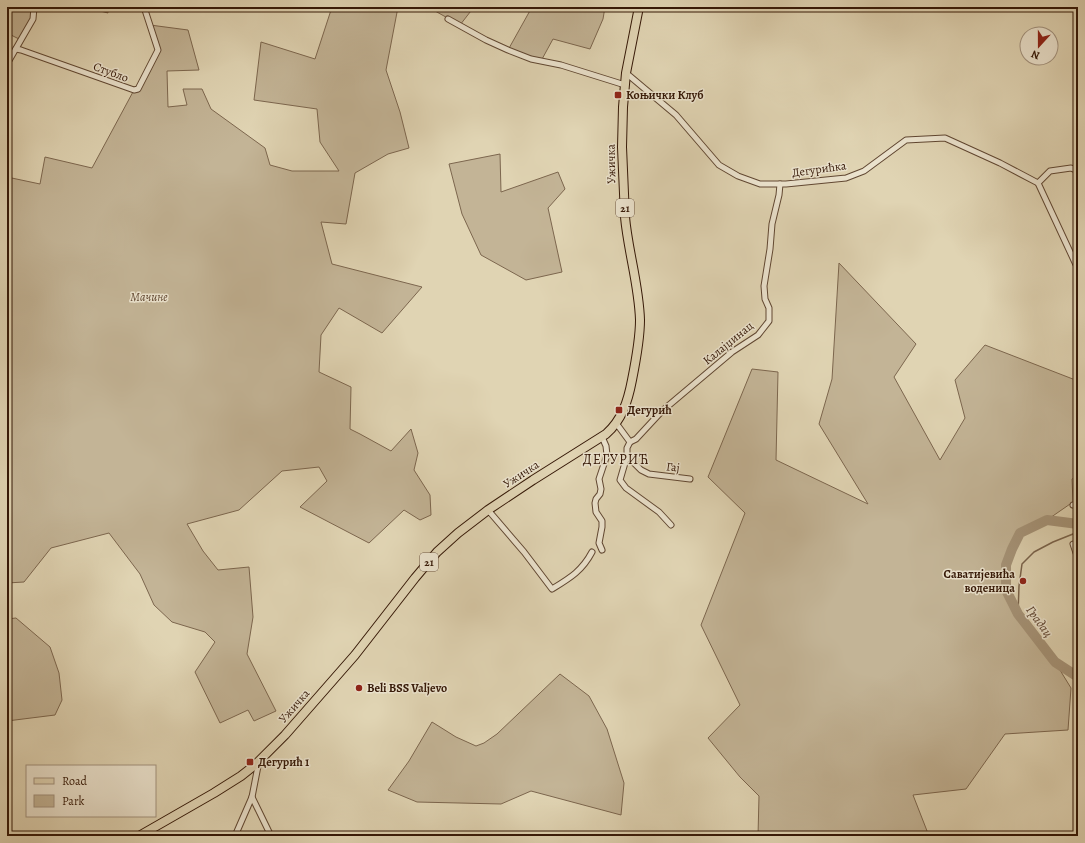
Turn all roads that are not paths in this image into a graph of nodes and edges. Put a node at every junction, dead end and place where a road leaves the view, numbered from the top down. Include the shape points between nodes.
1 (34, 7) edge
2 (144, 7) edge
3 (639, 7) edge
4 (448, 19) dead end
5 (16, 49) junction
6 (7, 64) edge
7 (626, 73) junction
8 (625, 85) junction
9 (1078, 171) edge
10 (1038, 183) junction
11 (780, 184) junction
12 (1078, 269) edge
13 (616, 423) junction
14 (602, 437) junction
15 (630, 442) junction
16 (627, 456) junction
17 (690, 479) dead end
18 (488, 510) junction
19 (671, 525) dead end
20 (1073, 544) dead end
21 (602, 550) dead end
22 (592, 552) dead end
23 (1078, 555) edge
24 (259, 761) junction
25 (252, 797) junction
26 (139, 836) edge
27 (235, 836) edge
28 (272, 836) edge

1 - 5 street via 33,19
2 - 5 street, Стубло via 158,50 138,89 134,90
3 - 7 main road, Ужичка / 21
4 - 8 street via 486,40 531,59 561,65
5 - 6 street
7 - 8 main road, Ужичка / 21
7 - 11 street, Дегурићка via 676,115 719,165 760,184
8 - 13 main road, Ужичка / 21 via 622,122 626,229 640,328 628,397
9 - 10 street via 1070,168 1050,171
10 - 11 street, Дегурићка via 1000,162 945,138 906,140 864,171 846,178
10 - 12 street
11 - 15 street, Калајџинац via 764,286 769,321 758,334 732,352 662,411 636,439
13 - 14 main road, Ужичка / 21
13 - 15 street
14 - 18 main road, Ужичка / 21
14 - 21 street via 607,455 599,479 600,494 595,503 596,512 602,521 599,543
15 - 16 street
16 - 17 street, Гај via 649,474
16 - 19 street via 620,480 626,488 659,512
18 - 22 street via 552,589 579,571
18 - 24 main road, Ужичка / 21 via 437,552 355,655
20 - 23 street
24 - 25 street
24 - 26 main road, Ужичка / 21 via 228,785
25 - 27 street
25 - 28 street

